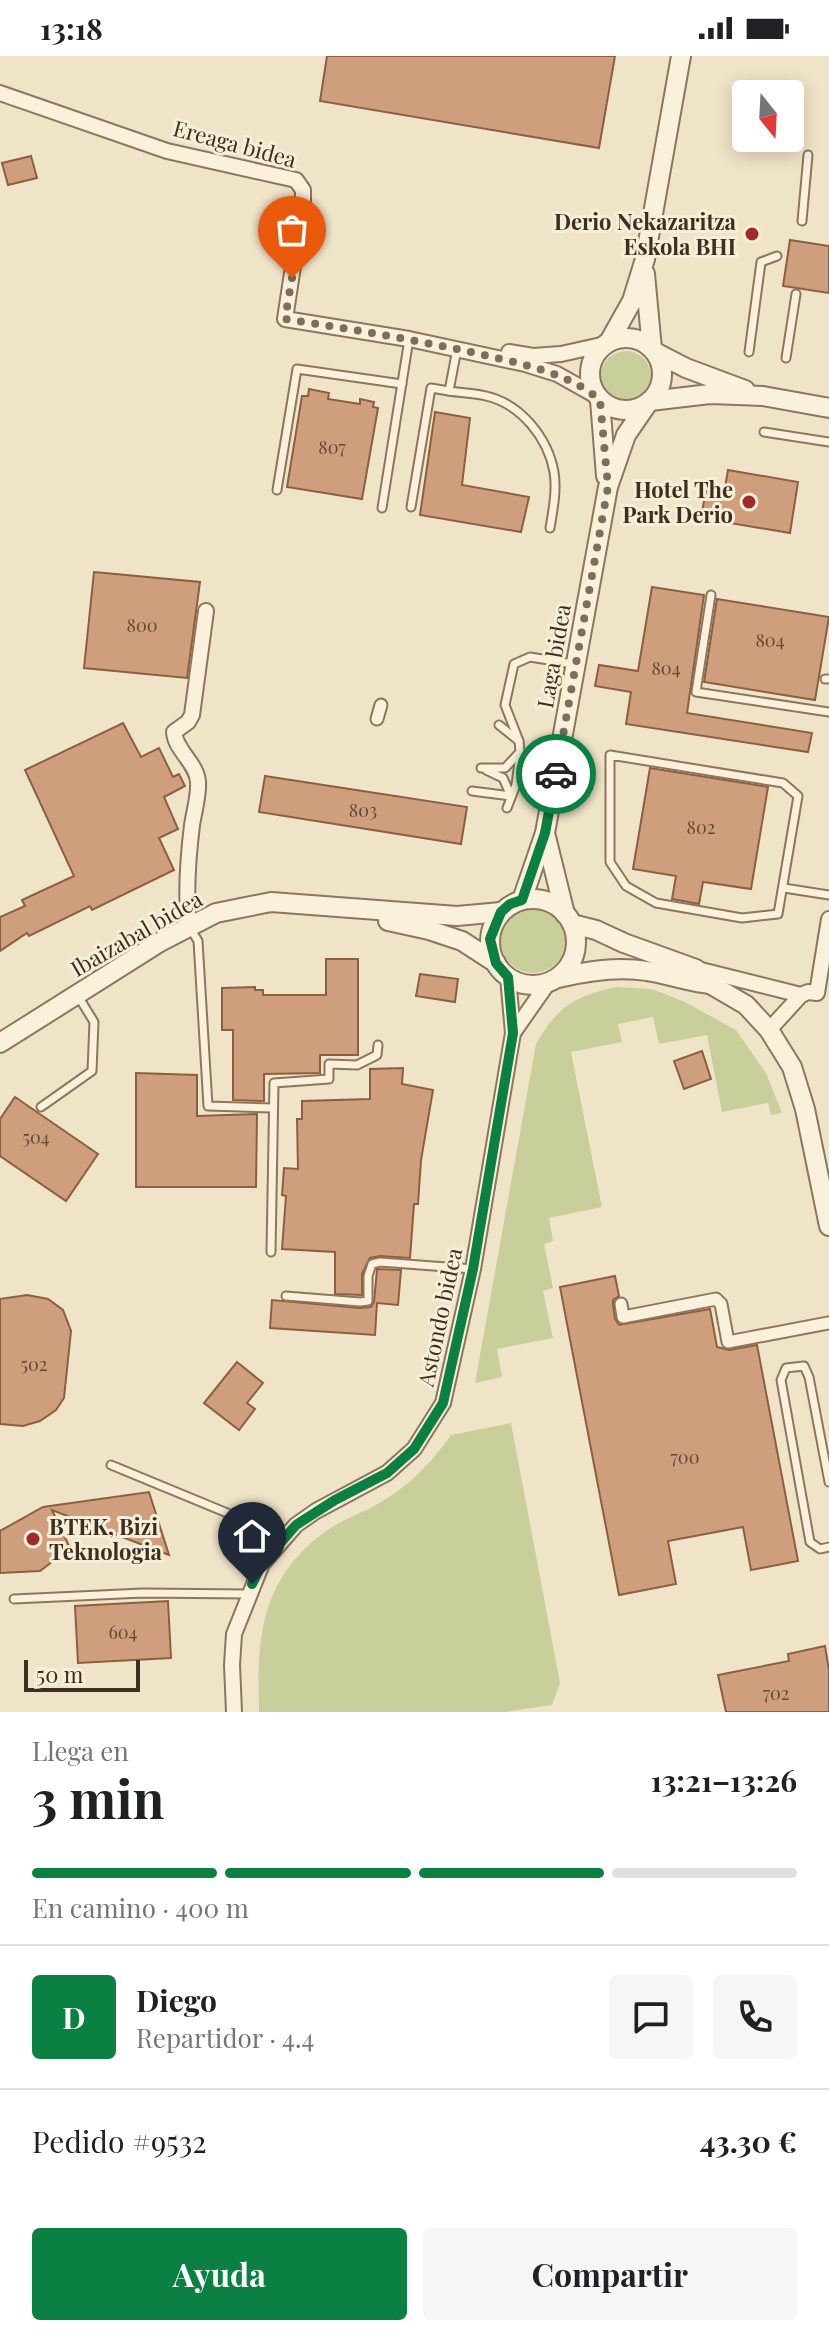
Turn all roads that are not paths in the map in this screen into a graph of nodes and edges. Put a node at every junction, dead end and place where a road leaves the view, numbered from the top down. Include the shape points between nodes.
1 (681, 56) edge
2 (0, 93) edge
3 (808, 155) dead end
4 (802, 221) dead end
5 (777, 256) dead end
6 (645, 259) junction
7 (796, 294) dead end
8 (409, 339) junction
9 (608, 343) junction
10 (457, 349) junction
11 (654, 351) junction
12 (749, 352) dead end
13 (786, 358) dead end
14 (402, 384) junction
15 (449, 391) junction
16 (763, 396) junction
17 (599, 398) junction
18 (649, 402) junction
19 (829, 408) edge
20 (764, 432) dead end
21 (829, 442) edge
22 (608, 487) junction
23 (277, 490) dead end
24 (411, 507) dead end
25 (382, 508) dead end
26 (550, 528) dead end
27 (711, 595) dead end
28 (206, 611) dead end
29 (575, 664) junction
30 (381, 705) dead end
31 (829, 712) edge
32 (377, 719) dead end
33 (499, 725) dead end
34 (519, 741) junction
35 (520, 752) junction
36 (472, 791) dead end
37 (511, 796) junction
38 (507, 808) dead end
39 (545, 833) junction
40 (784, 888) junction
41 (829, 895) edge
42 (522, 900) junction
43 (309, 903) junction
44 (501, 912) junction
45 (568, 919) junction
46 (829, 919) edge
47 (189, 925) junction
48 (696, 969) junction
49 (502, 970) junction
50 (553, 980) junction
51 (710, 984) junction
52 (76, 994) junction
53 (801, 995) junction
54 (769, 1030) junction
55 (513, 1033) junction
56 (0, 1043) edge
57 (378, 1045) dead end
58 (41, 1107) dead end
59 (273, 1108) junction
60 (829, 1226) edge
61 (271, 1252) dead end
62 (473, 1269) junction
63 (286, 1296) dead end
64 (621, 1304) dead end
65 (828, 1323) edge
66 (111, 1465) dead end
67 (829, 1482) edge
68 (282, 1539) junction
69 (829, 1547) edge
70 (248, 1594) junction
71 (14, 1599) dead end
72 (234, 1712) edge

1 - 6 street
2 - 8 street, Ereaga bidea via 167,151 296,180 303,201 285,319
3 - 4 lane
5 - 12 lane via 761,262
6 - 9 street via 632,301
6 - 11 street
7 - 13 lane
8 - 10 street, Ereaga bidea
8 - 14 lane
9 - 10 street, Ereaga bidea via 533,356
9 - 11 street via 632,338
9 - 17 street via 593,359 590,372
10 - 15 lane
10 - 17 street, Ereaga bidea via 557,374
11 - 16 street
11 - 18 street via 662,378
14 - 23 lane via 297,369
14 - 25 lane
15 - 24 lane via 431,388
15 - 26 lane via 489,396 514,408 533,426 554,473
16 - 18 street via 710,394
16 - 19 street
17 - 18 street via 623,410
17 - 22 street, Laga bidea
18 - 22 street, Laga bidea via 626,435
20 - 21 lane
22 - 29 street, Laga bidea
27 - 31 lane via 696,692
28 - 47 street via 192,715 174,732 198,781 189,849
29 - 34 lane via 530,657 514,664 505,705
29 - 39 street, Laga bidea
30 - 32 street
33 - 34 lane
34 - 35 lane
35 - 37 lane
35 - 37 lane via 505,768 481,768 503,778
36 - 37 lane
37 - 38 lane
39 - 42 street, Laga bidea
39 - 45 street, Laga bidea
40 - 40 lane via 778,914 742,918 656,903 626,886 610,862 610,755 783,783 798,796
40 - 41 lane
42 - 44 street
42 - 45 street via 545,902
43 - 44 street, Ibaizabal bidea via 457,916
43 - 47 street, Ibaizabal bidea via 271,902 216,913
43 - 49 street, Ibaizabal bidea via 462,941
44 - 49 street via 490,939
45 - 48 street
45 - 50 street via 576,941 573,958
46 - 53 street via 817,993
47 - 52 street, Ibaizabal bidea
47 - 59 lane via 198,941 208,1106
48 - 51 street
48 - 53 street
49 - 50 street via 522,984
49 - 55 street, Astondo bidea
50 - 51 street via 596,969 646,971
50 - 55 street, Astondo bidea
51 - 54 street via 746,1005
52 - 56 street, Ibaizabal bidea
52 - 58 lane via 94,1022 92,1071
53 - 54 street
54 - 60 street via 792,1067 801,1095
55 - 62 street, Astondo bidea
57 - 59 lane via 377,1055 357,1065 329,1064 329,1079 274,1083
59 - 61 lane
62 - 63 lane via 380,1262 372,1264 368,1276 368,1301
62 - 68 street, Astondo bidea via 443,1403 414,1449 387,1473 316,1511
64 - 65 street via 623,1317 716,1299 728,1342
66 - 68 lane
67 - 69 lane via 809,1377 804,1366 786,1368 781,1380 810,1542 820,1549
68 - 70 street, Astondo bidea
70 - 71 lane
70 - 72 street, Astondo bidea via 234,1634

